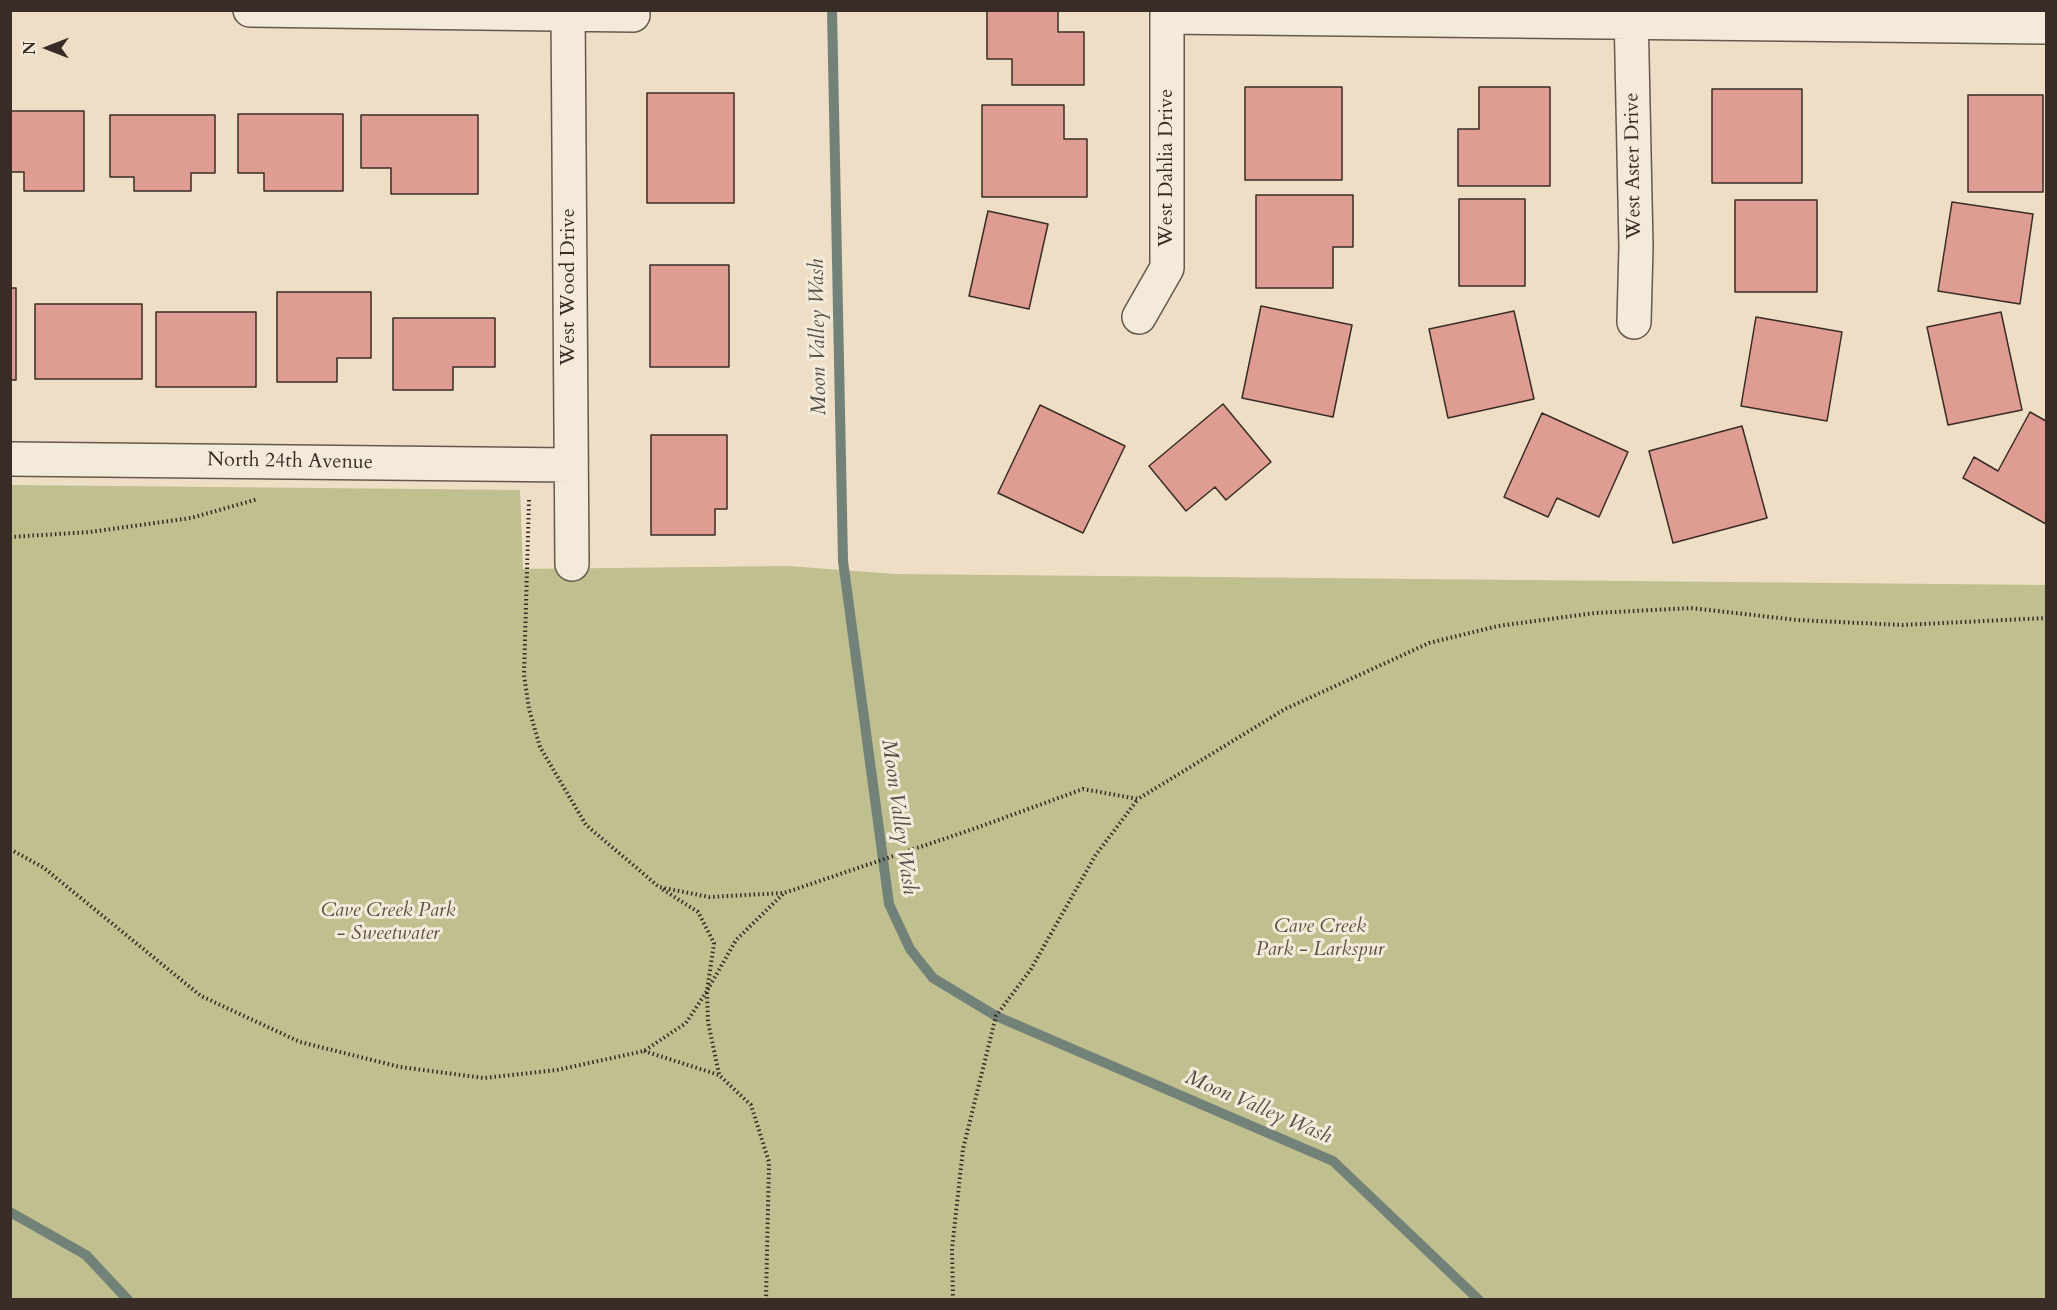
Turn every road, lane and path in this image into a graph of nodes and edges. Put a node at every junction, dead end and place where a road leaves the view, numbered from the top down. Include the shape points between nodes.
1 (250, 10) edge
2 (568, 13) edge
3 (1167, 14) edge
4 (633, 15) dead end
5 (1397, 15) edge
6 (1631, 16) edge
7 (1867, 18) edge
8 (2046, 27) edge
9 (1139, 317) dead end
10 (1634, 322) dead end
11 (10, 459) edge
12 (570, 465) junction
13 (264, 497) dead end
14 (517, 497) dead end
15 (10, 537) edge
16 (572, 564) dead end
17 (2046, 618) edge
18 (1138, 800) junction
19 (10, 849) edge
20 (659, 887) junction
21 (784, 893) junction
22 (707, 991) junction
23 (644, 1051) junction
24 (719, 1075) junction
25 (766, 1299) edge
26 (953, 1299) edge

1 - 2 street
2 - 4 street
2 - 12 street, West Wood Drive
3 - 5 street
3 - 9 street, West Dahlia Drive via 1167,268
5 - 6 street
6 - 7 street
6 - 10 street, West Aster Drive
7 - 8 street
11 - 12 street, North 24th Avenue
12 - 16 street, West Wood Drive
13 - 15 path via 190,518 90,532
14 - 20 path via 529,497 524,675 540,747 586,825
17 - 18 path via 1902,624 1797,620 1691,608 1595,613 1498,626 1429,644 1285,710
18 - 21 path via 1083,789
18 - 26 path via 1095,856 1031,969 996,1016 963,1149 952,1249
19 - 23 path via 44,868 201,996 300,1042 400,1066 484,1078 557,1070
20 - 21 path via 709,897
20 - 22 path via 698,912 714,943
21 - 22 path via 736,940
22 - 23 path via 686,1023
22 - 24 path via 708,1022
23 - 24 path
24 - 25 path via 751,1105 770,1162

